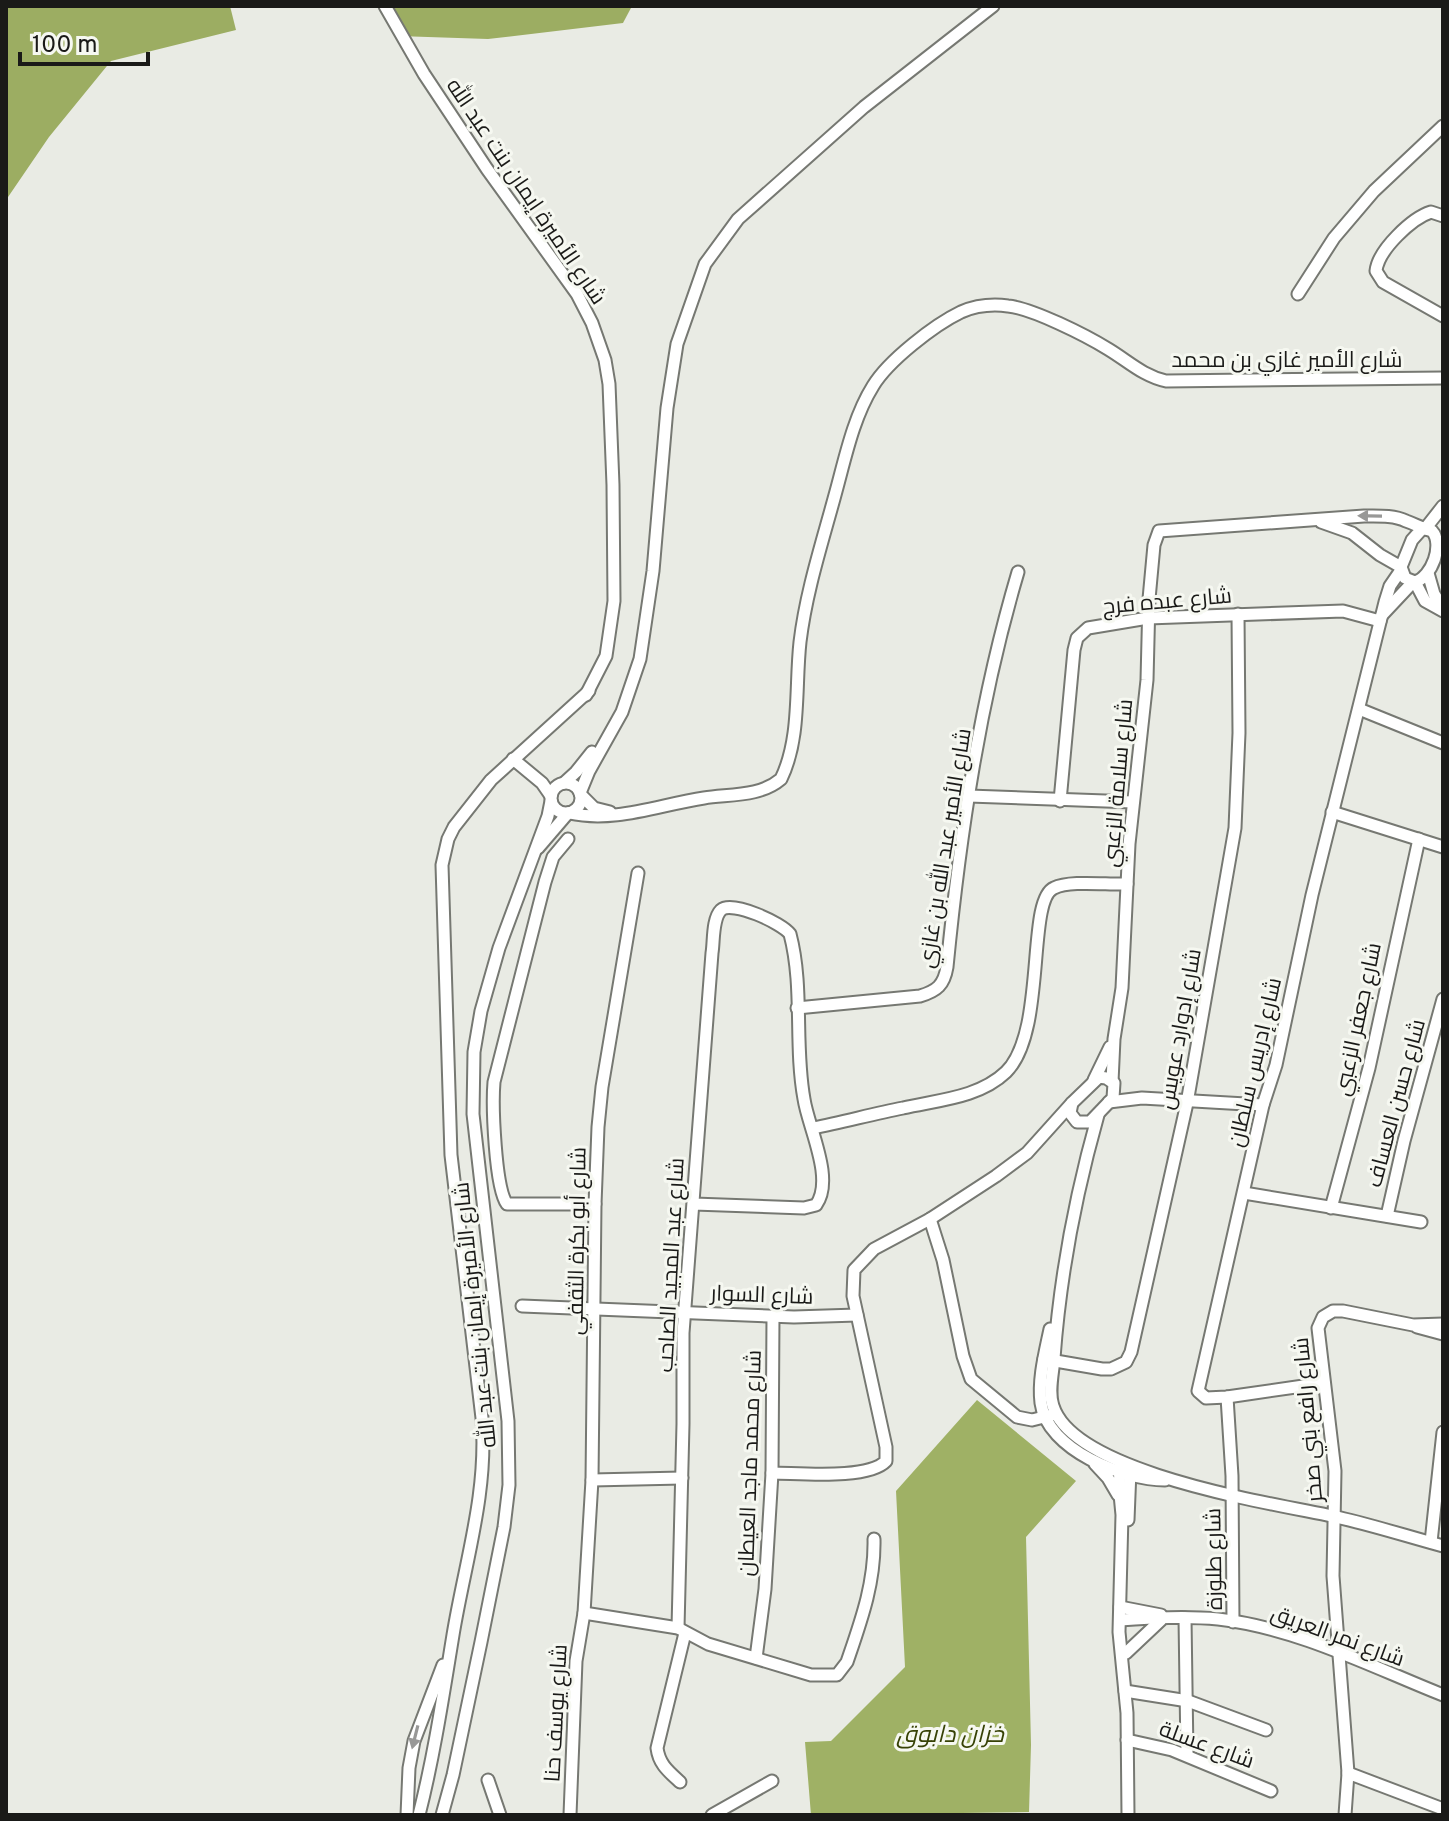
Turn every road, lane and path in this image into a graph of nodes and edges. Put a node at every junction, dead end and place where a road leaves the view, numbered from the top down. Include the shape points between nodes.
1 (385, 6) edge
2 (993, 6) edge
3 (1443, 126) edge
4 (1443, 216) edge
5 (1298, 294) dead end
6 (1443, 316) edge
7 (1443, 378) edge
8 (1443, 506) edge
9 (1317, 520) junction
10 (1423, 529) junction
11 (1440, 545) edge
12 (1401, 568) junction
13 (1018, 572) dead end
14 (1428, 573) junction
15 (1414, 582) junction
16 (1443, 610) edge
17 (1238, 614) junction
18 (1148, 618) junction
19 (1381, 618) junction
20 (640, 651) junction
21 (1359, 709) junction
22 (1443, 743) edge
23 (518, 759) junction
24 (562, 784) junction
25 (580, 794) junction
26 (969, 796) junction
27 (551, 798) junction
28 (1060, 801) junction
29 (1133, 802) junction
30 (1332, 812) junction
31 (568, 813) junction
32 (634, 813) junction
33 (568, 839) dead end
34 (1419, 839) junction
35 (1443, 847) edge
36 (533, 854) junction
37 (638, 873) dead end
38 (1127, 884) junction
39 (1443, 999) edge
40 (797, 1008) junction
41 (1114, 1039) junction
42 (1094, 1080) junction
43 (1113, 1083) junction
44 (1142, 1098) junction
45 (1109, 1102) junction
46 (1072, 1103) junction
47 (1187, 1103) junction
48 (1263, 1105) junction
49 (1098, 1115) junction
50 (1078, 1122) junction
51 (813, 1128) junction
52 (1049, 1130) junction
53 (1090, 1146) junction
54 (1244, 1193) junction
55 (595, 1204) junction
56 (694, 1204) junction
57 (1331, 1208) junction
58 (1387, 1216) junction
59 (930, 1219) junction
60 (1421, 1222) dead end
61 (522, 1306) dead end
62 (594, 1308) junction
63 (684, 1312) junction
64 (857, 1315) junction
65 (773, 1316) junction
66 (1443, 1324) edge
67 (1413, 1325) junction
68 (1443, 1334) edge
69 (1049, 1360) junction
70 (1324, 1383) junction
71 (1227, 1397) junction
72 (1050, 1416) junction
73 (1443, 1432) edge
74 (1086, 1456) junction
75 (1125, 1468) junction
76 (772, 1473) junction
77 (682, 1478) junction
78 (592, 1480) junction
79 (1159, 1480) junction
80 (1174, 1480) junction
81 (1232, 1495) junction
82 (1124, 1499) junction
83 (1334, 1517) junction
84 (874, 1539) dead end
85 (1437, 1544) edge
86 (584, 1613) junction
87 (1124, 1613) junction
88 (1185, 1618) junction
89 (1165, 1619) junction
90 (1233, 1622) junction
91 (682, 1631) junction
92 (452, 1638) junction
93 (1340, 1652) junction
94 (756, 1658) junction
95 (1124, 1658) junction
96 (1125, 1691) junction
97 (1443, 1695) edge
98 (1188, 1701) junction
99 (427, 1705) junction
100 (441, 1708) junction
101 (1266, 1730) dead end
102 (1127, 1740) junction
103 (1187, 1755) junction
104 (409, 1768) junction
105 (430, 1772) junction
106 (1348, 1773) junction
107 (453, 1775) junction
108 (488, 1780) dead end
109 (772, 1781) dead end
110 (680, 1782) dead end
111 (1271, 1791) dead end
112 (1443, 1809) edge
113 (407, 1815) edge
114 (419, 1815) edge
115 (442, 1815) edge
116 (449, 1815) edge
117 (500, 1815) edge
118 (570, 1815) edge
119 (712, 1815) edge
120 (1128, 1815) edge
121 (1345, 1815) edge

1 - 23 street, شارع الأميرة إيمان بنت عبد الله via 487,169 577,294 605,360 614,601 606,656 589,691
2 - 20 street via 864,107 738,219 705,264 677,344
3 - 5 street via 1374,191 1334,238
4 - 6 street via 1431,212 1413,220 1381,256 1376,271 1383,282
7 - 32 street, شارع الأمير غازي بن محمد via 1166,381 1013,306 961,312 917,342 875,383 866,400 809,597 791,752 781,779 761,790
8 - 10 street
10 -> 9 street via 1382,516
9 - 12 street via 1352,533
9 - 18 street, شارع سلامة الزعبي via 1159,531
10 - 11 street via 1436,534
10 - 12 street, شارع إدريس سلطان via 1414,536
11 - 14 street
12 - 15 street
12 - 19 street, شارع إدريس سلطان
13 - 26 street, شارع الأمير عبد الله بن غازي
14 - 15 street, شارع إدريس سلطان
14 - 16 street
15 - 16 street via 1425,601
15 - 19 street, شارع إدريس سلطان
17 - 18 street, شارع عبده فرج
17 - 19 street, شارع عبده فرج via 1343,611
17 - 47 street, شارع إدوارد عويس via 1235,828
18 - 28 street, شارع عبده فرج via 1101,624 1077,638
18 - 29 street, شارع سلامة الزعبي via 1147,680
19 - 21 street, شارع إدريس سلطان
20 - 24 street via 613,719 582,766
20 - 25 street via 622,712
21 - 22 street
21 - 30 street, شارع إدريس سلطان
23 - 24 street
23 - 27 street
23 - 92 street, شارع الأميرة إيمان بنت عبد الله via 493,778 454,827 442,865 451,1155 484,1454
24 - 25 street via 574,785
24 - 27 street
25 - 31 street via 577,809
25 - 32 street via 599,811
26 - 28 street
26 - 40 street, شارع الأمير عبد الله بن غازي via 943,984 920,996
27 - 31 street via 558,812
27 - 36 street, شارع الأميرة إيمان بنت عبد الله
28 - 29 street
29 - 38 street, شارع سلامة الزعبي
30 - 34 street
30 - 48 street, شارع إدريس سلطان
31 - 32 street
31 - 36 street, شارع الأميرة إيمان بنت عبد الله
33 - 55 street, شارع الأميرة إيمان بنت عبد الله via 553,857 545,882 494,1082 494,1119 500,1190 507,1204
34 - 35 street
34 - 57 street, شارع جعفر الزعبي via 1369,1068
36 - 107 street, شارع الأميرة إيمان بنت عبد الله via 492,969 474,1052 473,1114 510,1464 504,1527
37 - 55 street, شارع أبو بكرة الثقفي via 602,1087
38 - 41 street, شارع سلامة الزعبي
38 - 51 street via 1057,887 1046,895 1030,1022 1021,1050 1005,1073 957,1096
39 - 58 street, شارع حسن العساف
40 - 51 street via 804,1102
40 - 56 street, شارع عبد المجيد الصاحب via 787,929 748,911 724,908 717,920 709,988
41 - 42 street, شارع سلامة الزعبي
41 - 43 street, شارع سلامة الزعبي
42 - 43 street via 1105,1077
42 - 46 street, شارع سلامة الزعبي
43 - 44 street
43 - 45 street, شارع سلامة الزعبي
44 - 45 street
44 - 47 street
45 - 49 street
46 - 50 street via 1070,1113
46 - 52 street, شارع سلامة الزعبي
47 - 48 street
47 - 69 street, شارع إدوارد عويس via 1128,1358 1111,1369
48 - 54 street, شارع إدريس سلطان
49 - 50 street
49 - 53 street
50 - 52 street
50 - 53 street
51 - 56 street via 822,1184 816,1205
52 - 59 street, شارع سلامة الزعبي via 1027,1153
53 - 69 street
54 - 57 street
54 - 71 street, شارع إدريس سلطان via 1198,1386 1202,1397
55 - 62 street, شارع أبو بكرة الثقفي
56 - 63 street, شارع عبد المجيد الصاحب
57 - 58 street
58 - 60 street
59 - 64 street, شارع سلامة الزعبي via 858,1263 852,1282
59 - 72 street via 971,1379 1017,1417
61 - 62 street, شارع السوار
62 - 63 street, شارع السوار
62 - 78 street, شارع أبو بكرة الثقفي
63 - 65 street, شارع السوار
63 - 77 street, شارع عبد المجيد الصاحب
64 - 65 street, شارع السوار
64 - 76 street via 886,1461 861,1472
65 - 76 street, شارع محمد ماجد العيطان
66 - 67 street, شارع رافع بني صخر
67 - 68 street, شارع رافع بني صخر
67 - 70 street, شارع رافع بني صخر via 1343,1311 1328,1313 1318,1328
69 - 72 street
70 - 71 street
70 - 83 street, شارع رافع بني صخر via 1335,1471
71 - 81 street, شارع طلوزة
72 - 74 street via 1058,1436
72 - 75 street
73 - 85 street
74 - 75 street
74 - 82 street
75 - 79 street
75 - 80 street
75 - 82 street
76 - 94 street, شارع محمد ماجد العيطان
77 - 78 street
77 - 91 street, شارع عبد المجيد الصاحب
78 - 86 street, شارع أبو بكرة الثقفي
79 - 80 street
79 - 82 street
80 - 81 street
81 - 83 street
81 - 90 street, شارع طلوزة
82 - 87 street
83 - 85 street
83 - 93 street, شارع رافع بني صخر
84 - 94 street via 872,1584 842,1670 823,1677
86 - 91 street
86 - 118 street, شارع يوسف حنا via 576,1661
87 - 89 street, شارع نمر العريق
87 - 95 street
88 - 89 street, شارع نمر العريق
88 - 90 street, شارع نمر العريق
88 - 98 street
89 - 95 street
90 - 93 street, شارع نمر العريق
91 - 94 street
91 - 110 street, شارع عبد المجيد الصاحب via 657,1748 664,1767
92 - 99 street
92 - 100 street
93 - 97 street, شارع نمر العريق
93 - 106 street, شارع رافع بني صخر
95 - 96 street
96 - 98 street
96 - 102 street
98 - 101 street
98 - 103 street
99 - 100 street
99 -> 104 street
100 - 105 street
102 - 103 street, شارع عسلة
102 - 120 street
103 - 111 street, شارع عسلة
104 - 105 street via 423,1766
104 - 113 street
105 - 114 street
106 - 112 street
106 - 121 street, شارع رافع بني صخر
107 - 115 street, شارع الأميرة إيمان بنت عبد الله
107 - 116 street, شارع الأميرة إيمان بنت عبد الله
108 - 117 street
109 - 119 street

